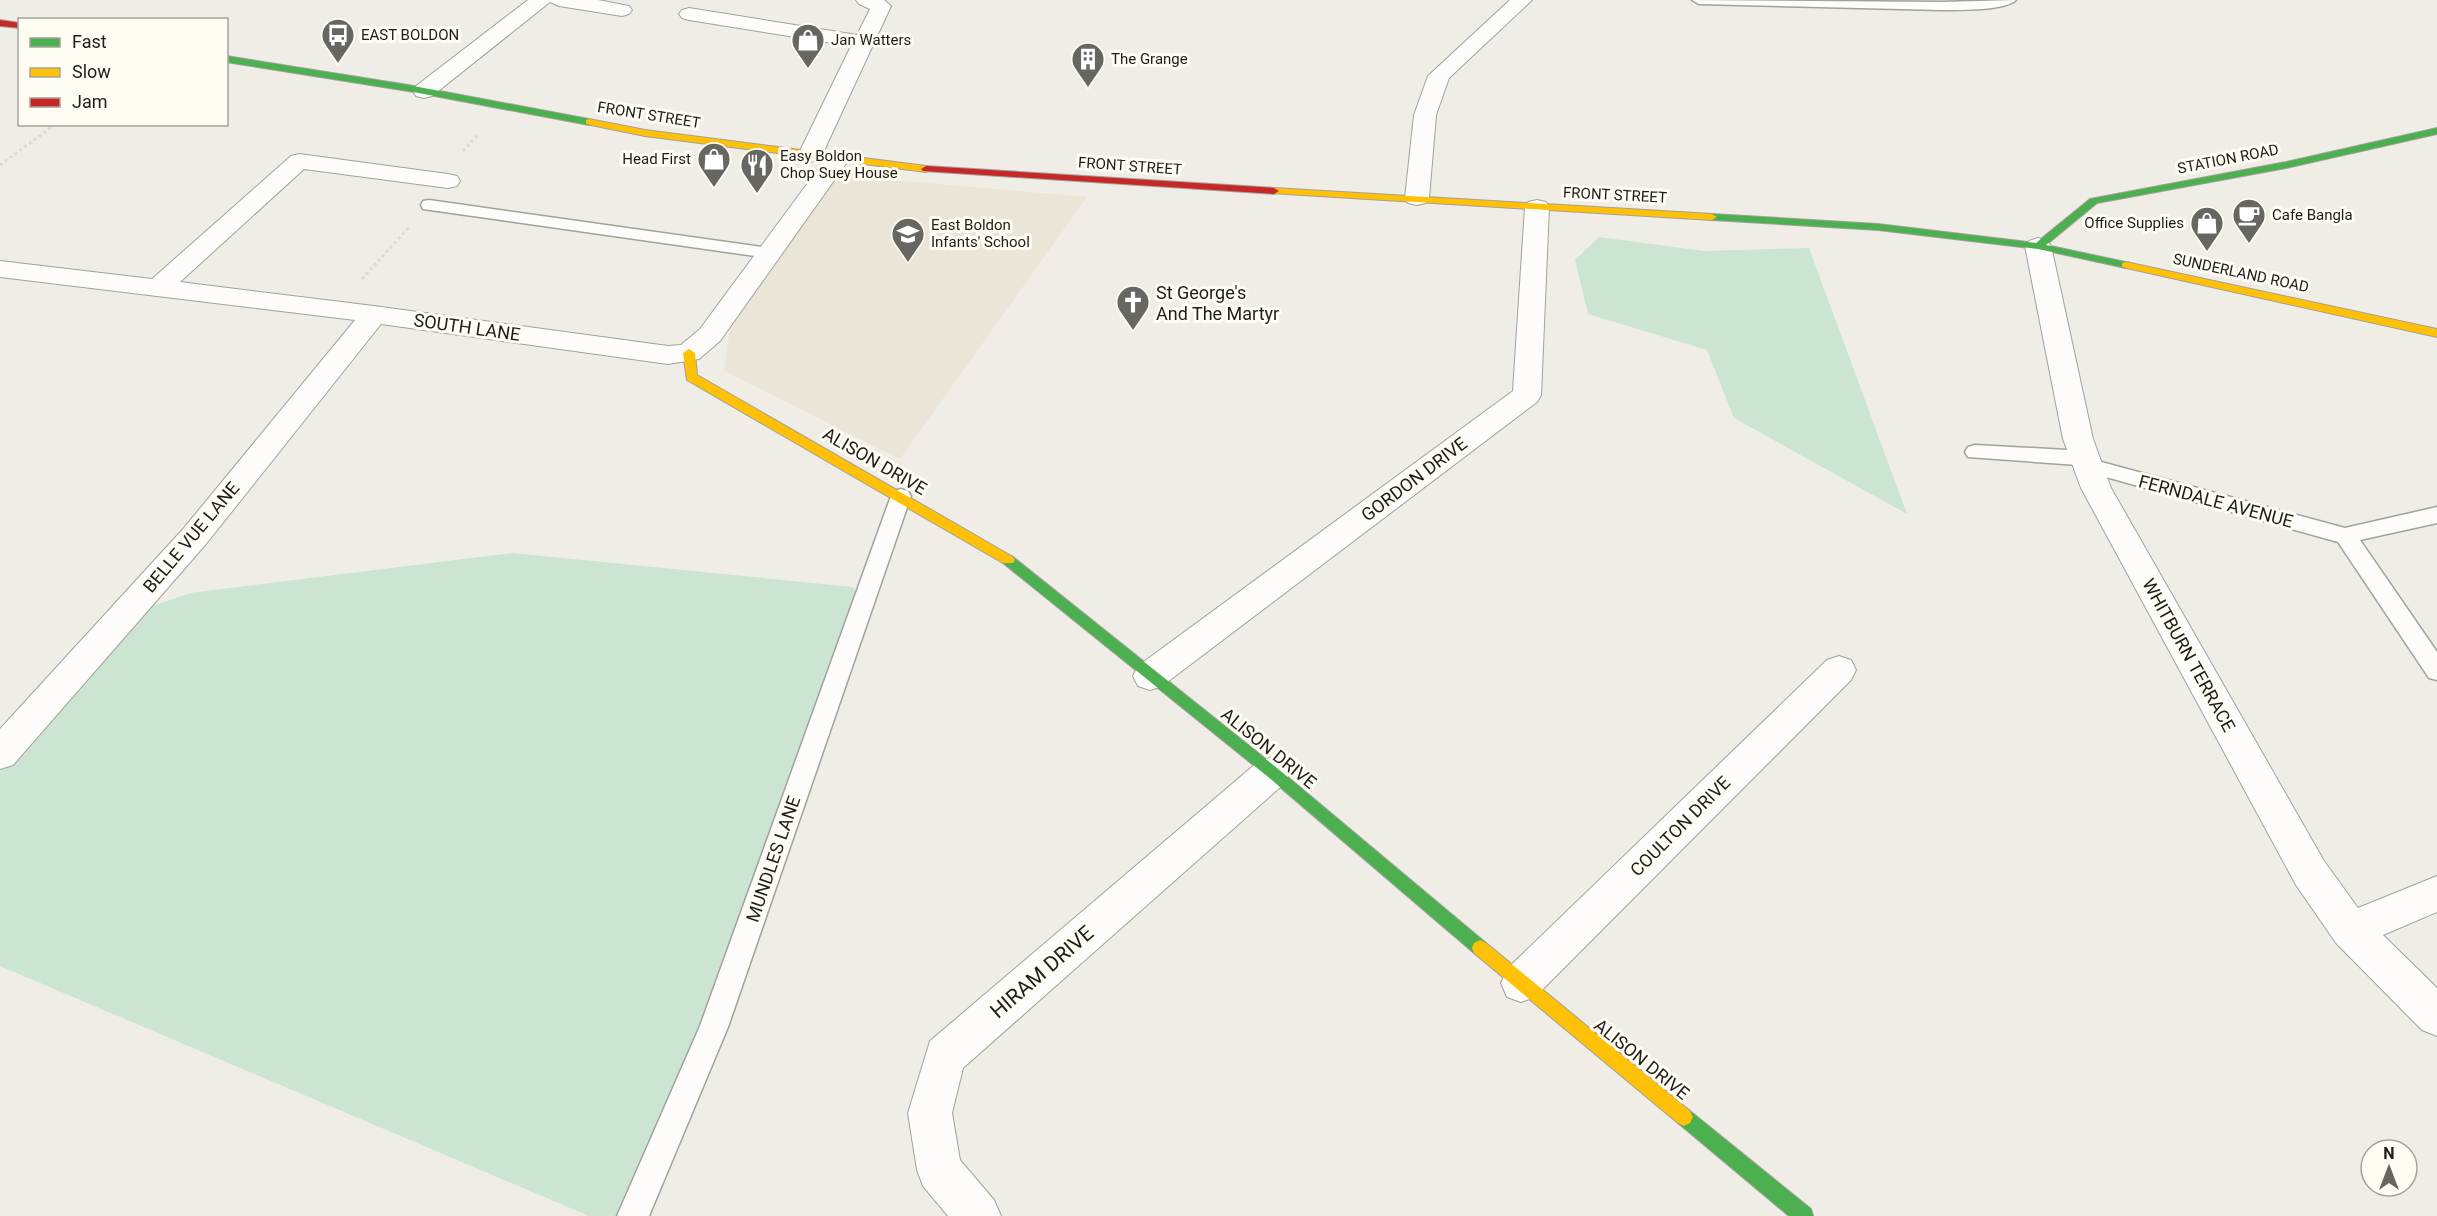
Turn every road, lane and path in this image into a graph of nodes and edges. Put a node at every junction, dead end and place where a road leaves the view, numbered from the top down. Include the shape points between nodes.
1 (542, 0) edge
2 (559, 0) edge
3 (866, 0) edge
4 (1522, 0) edge
5 (1699, 0) edge
6 (2009, 0) edge
7 (622, 10) dead end
8 (689, 14) dead end
9 (0, 23) edge
10 (18, 26) edge
11 (863, 42) junction
12 (228, 60) edge
13 (424, 91) junction
14 (53, 126) edge
15 (2437, 131) edge
16 (810, 154) junction
17 (838, 158) junction
18 (0, 165) edge
19 (448, 181) dead end
20 (1417, 198) junction
21 (429, 205) dead end
22 (1537, 207) junction
23 (2038, 246) junction
24 (769, 253) junction
25 (0, 269) edge
26 (158, 288) junction
27 (374, 314) junction
28 (2437, 333) edge
29 (689, 353) junction
30 (1976, 452) dead end
31 (2086, 461) junction
32 (901, 496) junction
33 (2437, 515) edge
34 (2345, 536) junction
35 (1839, 670) dead end
36 (2437, 671) edge
37 (1150, 676) junction
38 (0, 753) edge
39 (1272, 772) junction
40 (2437, 894) edge
41 (2350, 930) junction
42 (1521, 983) junction
43 (2437, 1016) edge
44 (1781, 1208) edge
45 (633, 1216) edge
46 (978, 1216) edge

1 - 13 street
2 - 7 street
3 - 11 street via 881,6
4 - 20 street via 1439,76 1425,115
5 - 6 lane via 1941,6
8 - 11 street
9 - 10 main road
11 - 16 street
12 - 13 main road, FRONT STREET
13 - 16 main road, FRONT STREET via 645,133
14 - 18 path
15 - 23 main road, STATION ROAD via 2286,165 2094,201
16 - 17 main road, FRONT STREET
17 - 20 main road, FRONT STREET via 944,171
17 - 24 street
19 - 26 street via 299,160
20 - 22 main road, FRONT STREET
21 - 24 lane
22 - 23 main road, FRONT STREET via 1878,227
22 - 37 street, GORDON DRIVE via 1527,395
23 - 28 main road, SUNDERLAND ROAD
23 - 31 street, WHITBURN TERRACE via 2078,439
24 - 29 street via 710,335
25 - 26 street, SOUTH LANE
26 - 27 street, SOUTH LANE
27 - 29 street, SOUTH LANE via 668,355
27 - 38 street, BELLE VUE LANE via 195,536
29 - 32 main road, ALISON DRIVE via 691,377
30 - 31 lane, FERNDALE AVENUE
31 - 34 lane, FERNDALE AVENUE
31 - 41 street, WHITBURN TERRACE via 2096,488 2310,873
32 - 37 main road, ALISON DRIVE via 1011,562
32 - 45 lane, MUNDLES LANE via 714,1027
33 - 34 lane, FERNDALE AVENUE
34 - 36 lane
35 - 42 street, COULTON DRIVE
37 - 39 main road, ALISON DRIVE
39 - 42 main road, ALISON DRIVE
39 - 46 street, HIRAM DRIVE via 945,1056 930,1113 939,1170
40 - 41 street
41 - 43 street, WHITBURN TERRACE
42 - 44 main road, ALISON DRIVE

